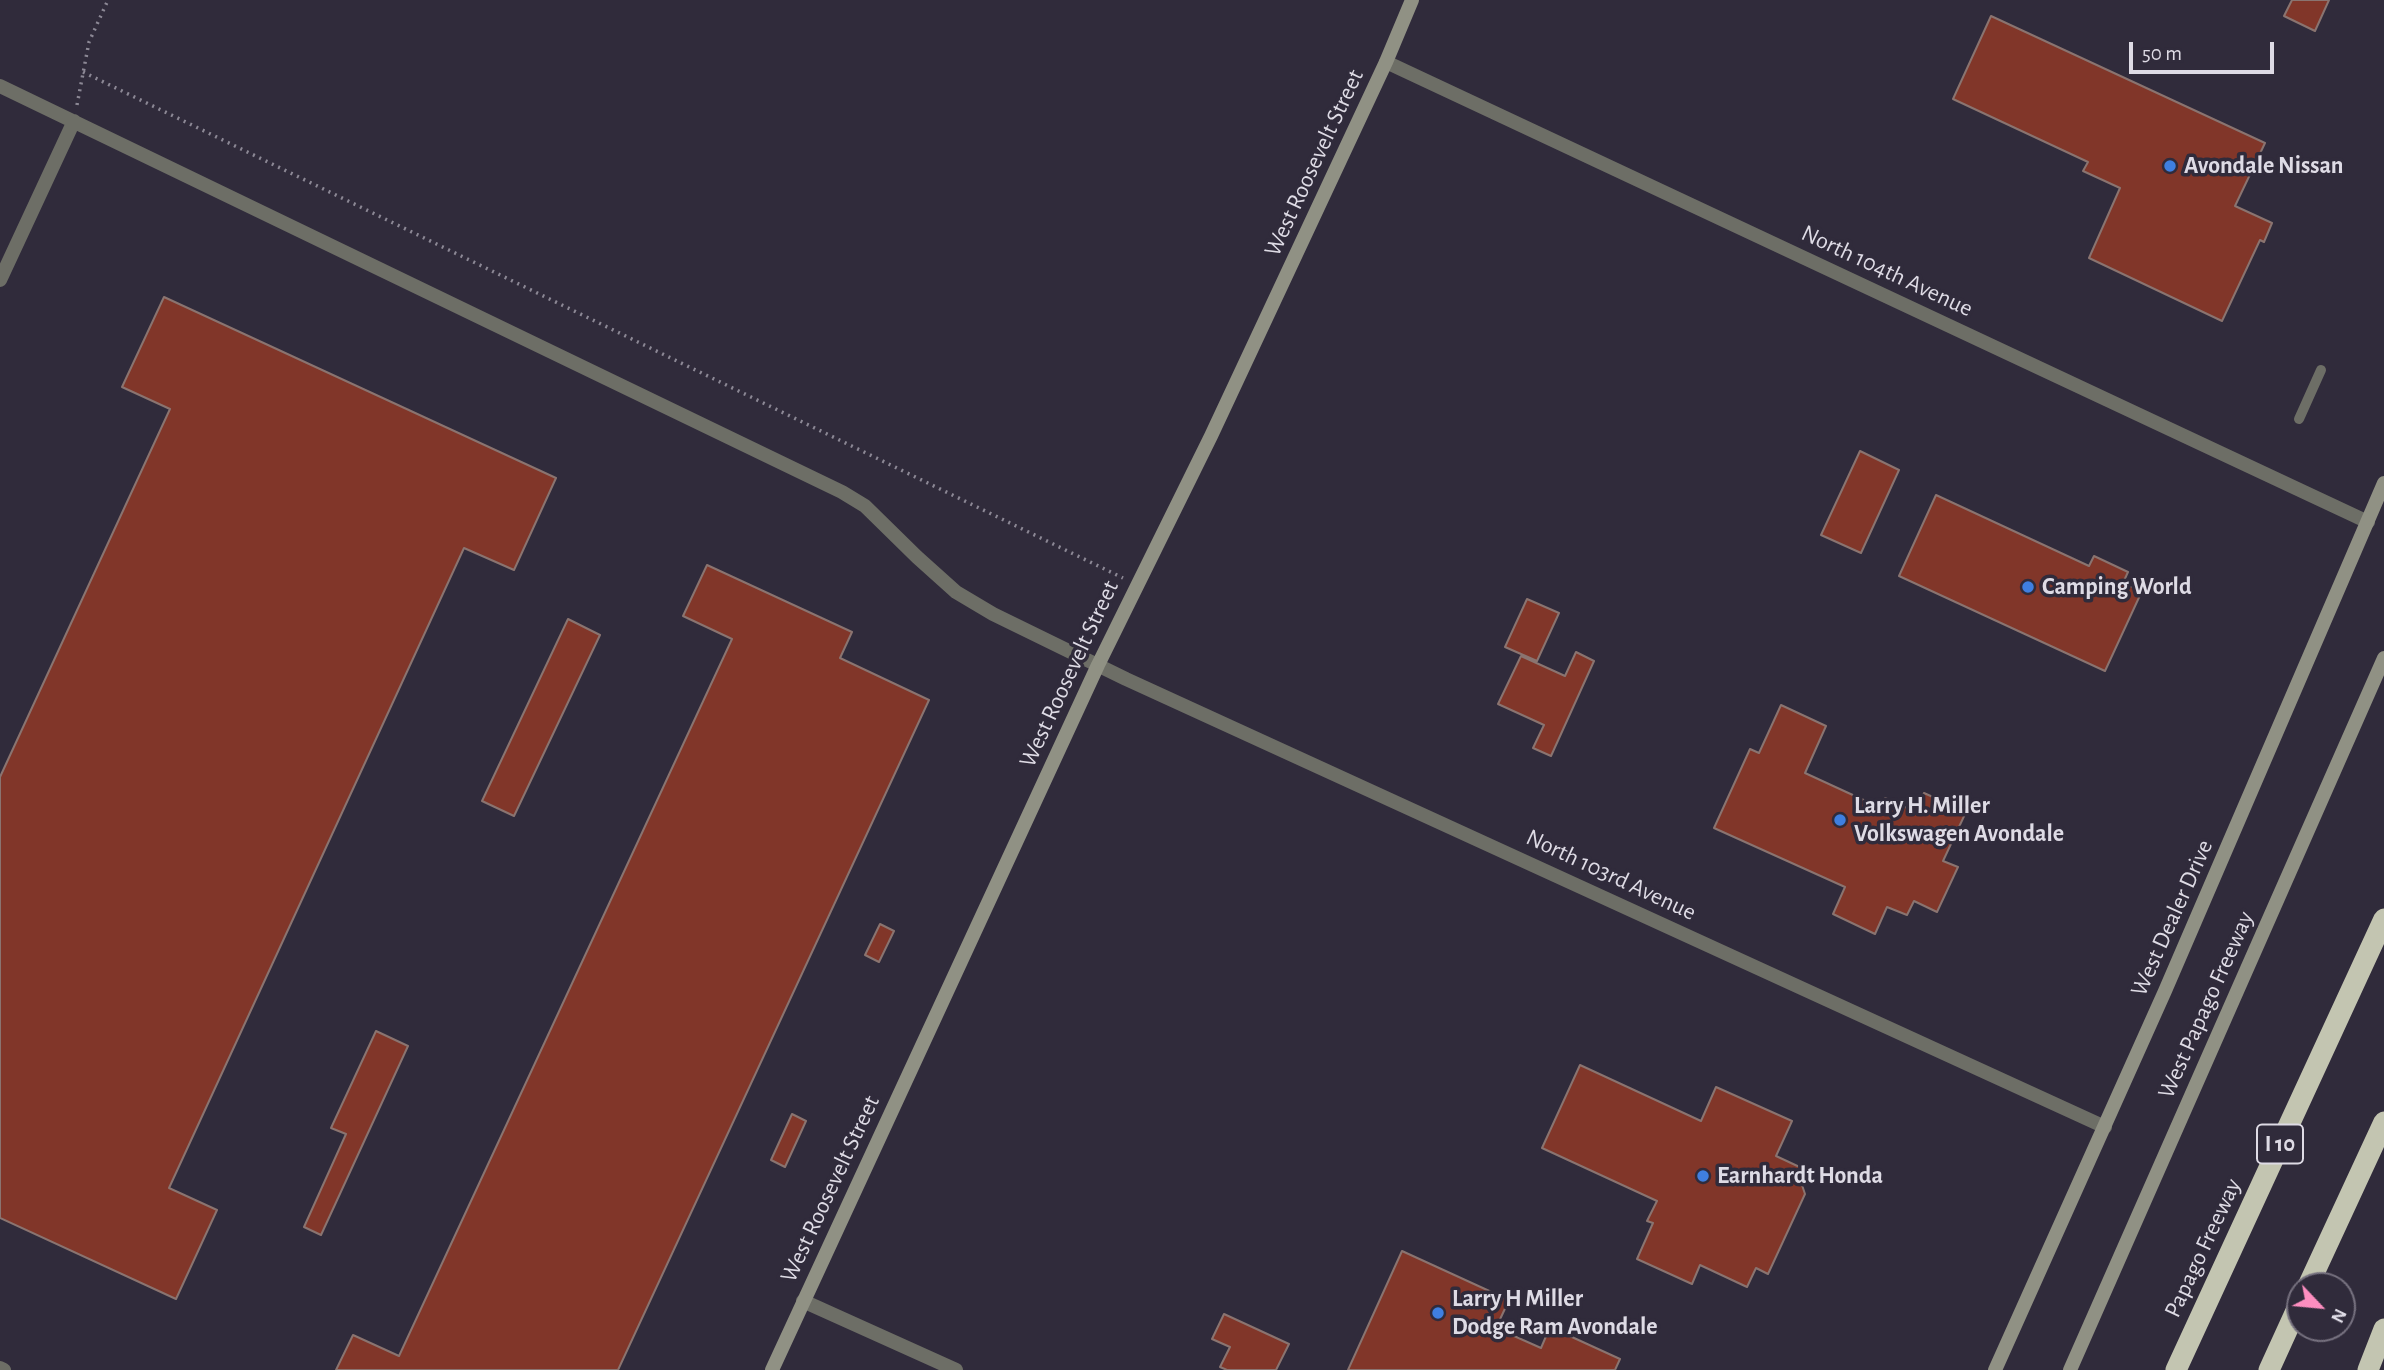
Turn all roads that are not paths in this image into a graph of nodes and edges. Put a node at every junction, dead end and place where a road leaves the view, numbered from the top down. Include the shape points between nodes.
1 (1412, 0) edge
2 (1386, 62) junction
3 (0, 86) edge
4 (74, 121) junction
5 (0, 281) edge
6 (2321, 370) dead end
7 (2299, 419) dead end
8 (2384, 483) edge
9 (2368, 522) junction
10 (2384, 658) edge
11 (1098, 665) junction
12 (2384, 919) edge
13 (2384, 1122) edge
14 (2105, 1127) junction
15 (2314, 1272) edge
16 (803, 1301) junction
17 (2384, 1329) edge
18 (2286, 1333) edge
19 (772, 1370) edge
20 (956, 1370) edge
21 (1995, 1370) edge
22 (2070, 1370) edge
23 (2176, 1370) edge
24 (2269, 1370) edge
25 (2368, 1370) edge

1 - 2 street, West Roosevelt Street
2 - 9 street, North 104th Avenue
2 - 11 street, West Roosevelt Street
3 - 4 street
4 - 5 street
4 - 11 street, North 103rd Avenue via 842,492 865,506 956,592
6 - 7 lane
8 - 9 street, West Dealer Drive
9 - 14 street, West Dealer Drive
10 - 22 street, West Papago Freeway
11 - 14 street, North 103rd Avenue
11 - 16 street, West Roosevelt Street
12 - 23 highway, Papago Freeway / I 10
13 - 15 highway
14 - 21 street, West Dealer Drive
16 - 19 street, West Roosevelt Street
16 - 20 street
17 - 25 highway
18 - 24 highway

